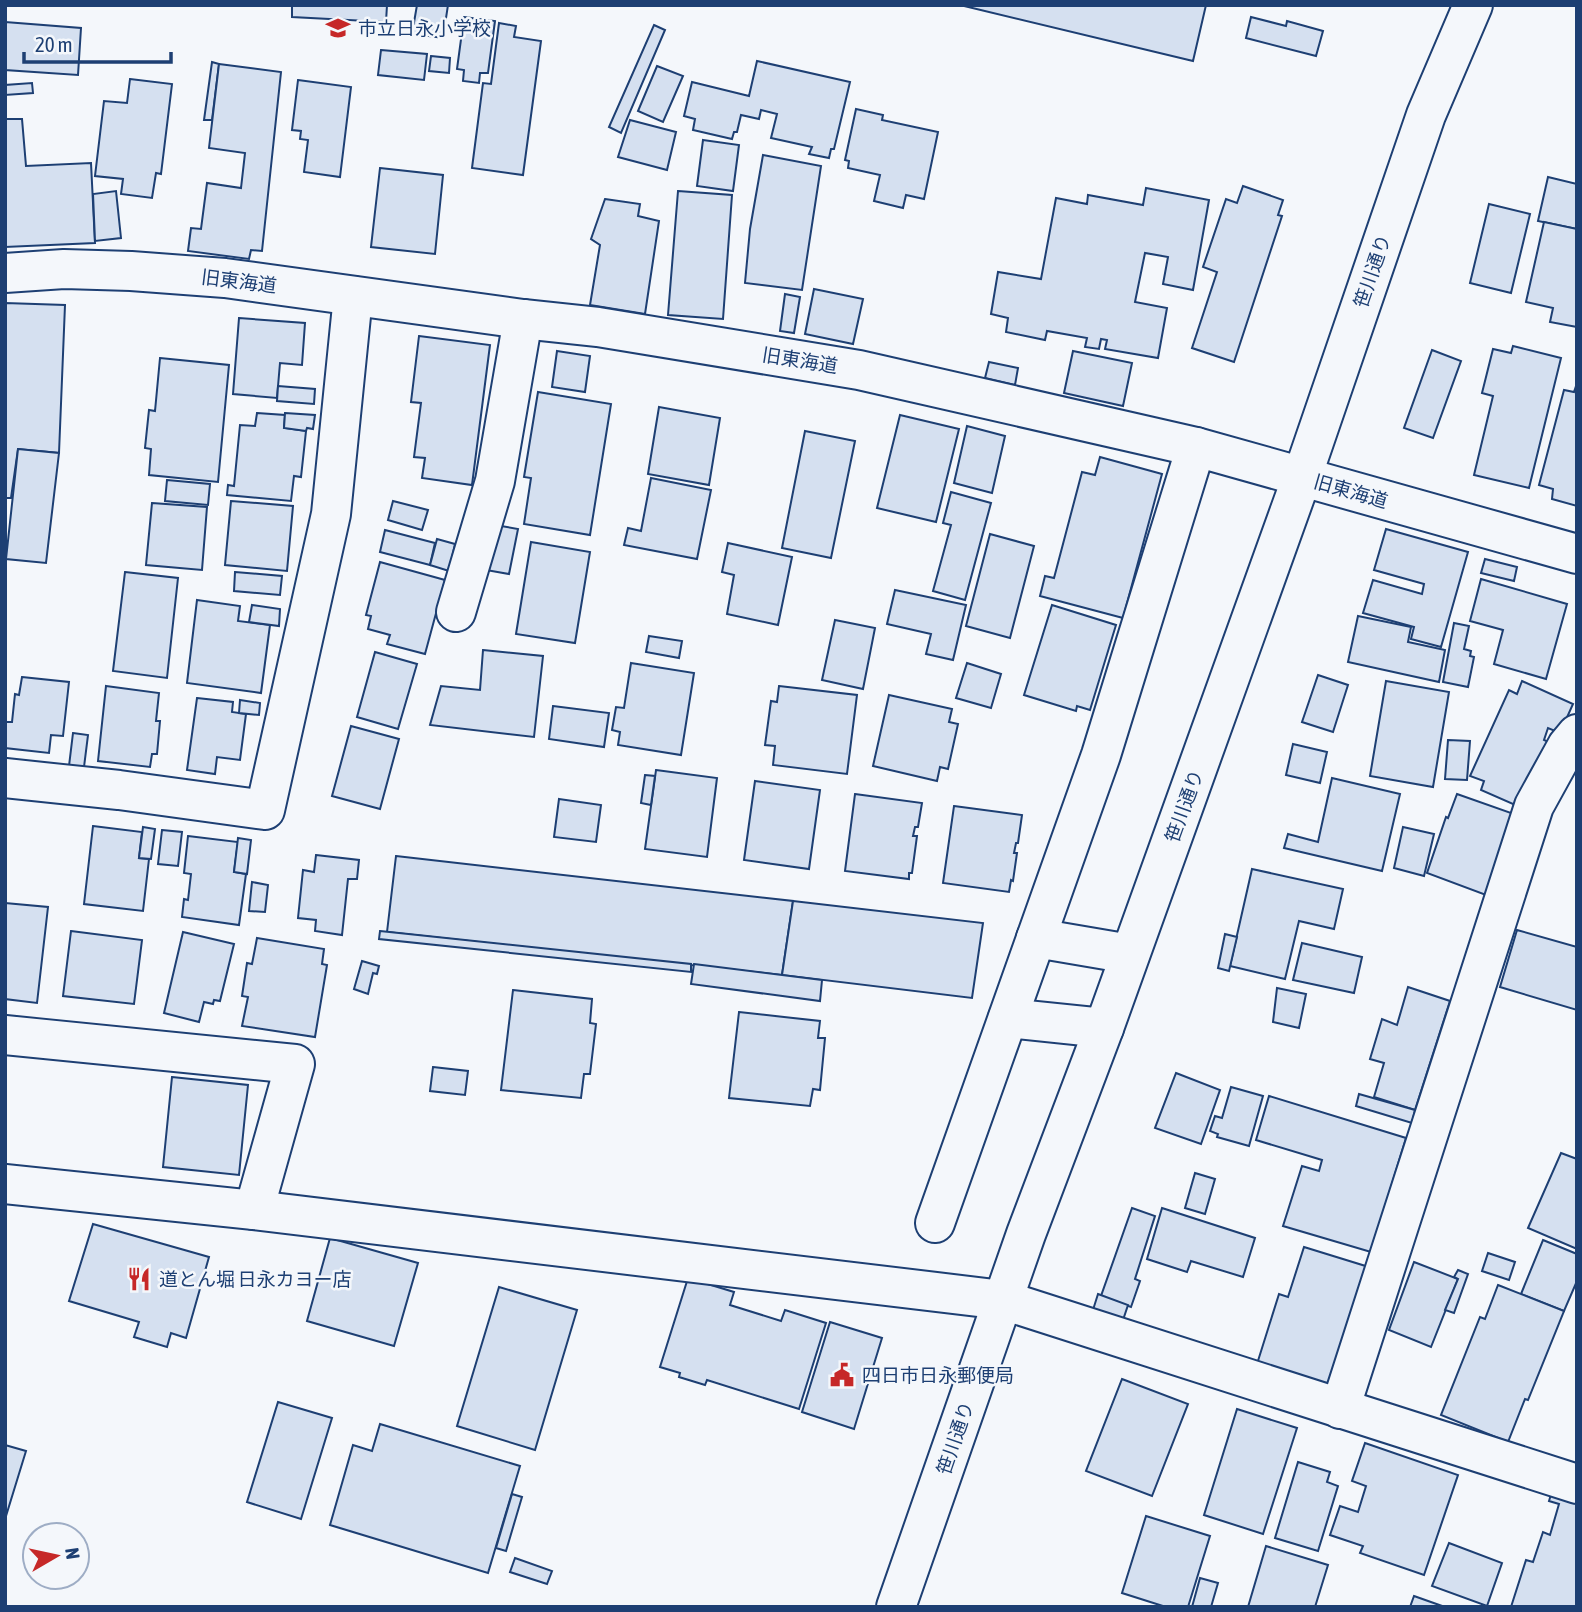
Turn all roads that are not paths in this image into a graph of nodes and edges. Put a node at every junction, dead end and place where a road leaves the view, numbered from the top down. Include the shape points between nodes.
1 (1473, 5) edge
2 (5, 273) edge
3 (352, 296) junction
4 (523, 319) junction
5 (1196, 447) junction
6 (1302, 477) junction
7 (1577, 554) edge
8 (456, 612) dead end
9 (1577, 734) edge
10 (5, 778) edge
11 (1037, 938) junction
12 (1130, 954) junction
13 (1008, 1018) junction
14 (1104, 1028) junction
15 (5, 1035) edge
16 (5, 1184) edge
17 (254, 1210) junction
18 (935, 1223) dead end
19 (1003, 1300) junction
20 (1340, 1409) junction
21 (1577, 1484) edge
22 (896, 1607) edge

1 - 6 street, 笹川通り via 1426,115
2 - 3 street, 旧東海道 via 131,271 225,278
3 - 4 street, 旧東海道
3 - 10 street via 331,514 265,810
4 - 5 street, 旧東海道 via 859,370
4 - 8 street via 495,481
5 - 6 street, 旧東海道
5 - 11 street via 1101,755
6 - 7 street, 旧東海道
6 - 12 street, 笹川通り
9 - 20 street via 1534,806
11 - 12 street
11 - 13 street
12 - 14 street, 笹川通り
13 - 14 street
13 - 18 street
14 - 19 street, 笹川通り
15 - 17 street via 295,1064
16 - 17 street
17 - 19 street
19 - 20 street
19 - 22 street, 笹川通り
20 - 21 street

